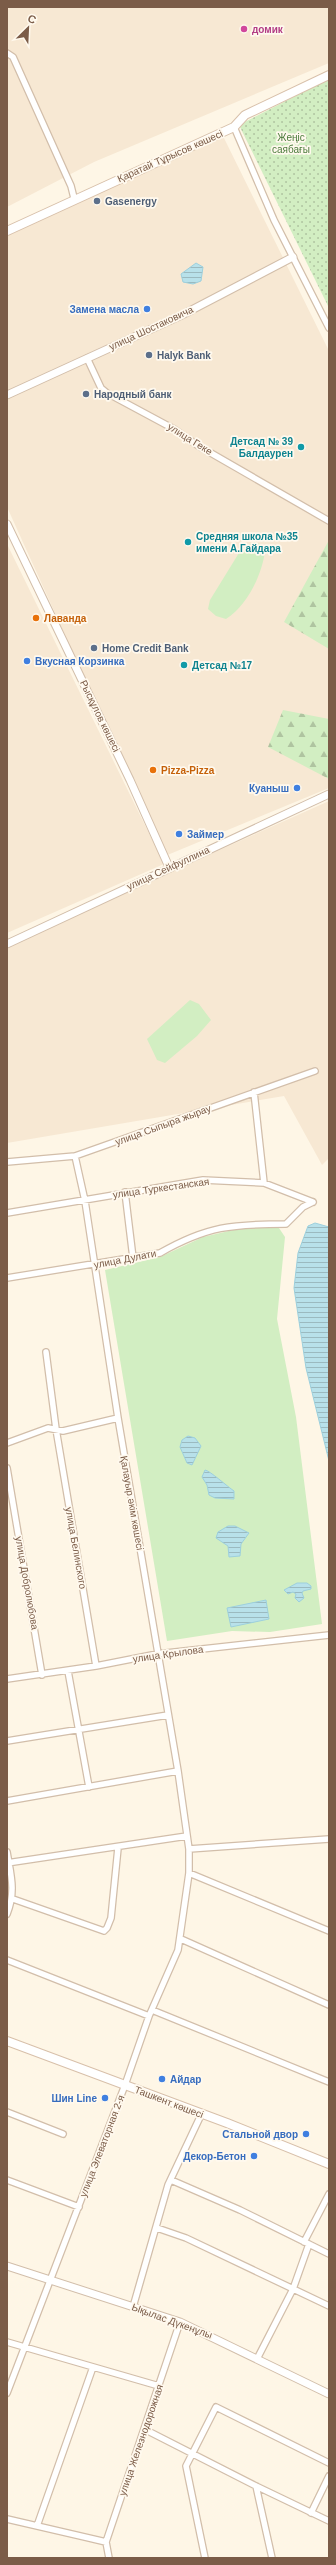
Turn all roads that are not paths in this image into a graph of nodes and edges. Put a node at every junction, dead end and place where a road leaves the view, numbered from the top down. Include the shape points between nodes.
1 (7, 53) edge
2 (329, 76) edge
3 (234, 126) junction
4 (74, 198) junction
5 (7, 231) edge
6 (293, 257) junction
7 (329, 328) edge
8 (87, 358) junction
9 (7, 395) edge
10 (329, 521) edge
11 (7, 524) edge
12 (329, 794) edge
13 (169, 867) junction
14 (7, 944) edge
15 (315, 1071) dead end
16 (254, 1092) junction
17 (76, 1156) junction
18 (7, 1162) edge
19 (264, 1183) junction
20 (125, 1192) junction
21 (85, 1201) junction
22 (7, 1213) edge
23 (286, 1224) joint
24 (133, 1258) junction
25 (93, 1266) junction
26 (7, 1278) edge
27 (46, 1352) dead end
28 (118, 1418) junction
29 (56, 1429) junction
30 (7, 1442) edge
31 (7, 1468) edge
32 (329, 1635) edge
33 (157, 1654) junction
34 (96, 1666) junction
35 (68, 1671) junction
36 (42, 1675) junction
37 (7, 1679) edge
38 (168, 1715) junction
39 (78, 1730) junction
40 (7, 1742) edge
41 (178, 1770) junction
42 (89, 1787) junction
43 (7, 1801) edge
44 (187, 1836) junction
45 (329, 1839) edge
46 (118, 1848) junction
47 (189, 1849) junction
48 (7, 1852) edge
49 (8, 1863) edge
50 (189, 1873) junction
51 (13, 1899) junction
52 (7, 1914) edge
53 (329, 1931) edge
54 (181, 1939) junction
55 (7, 1960) edge
56 (329, 2005) edge
57 (152, 2010) junction
58 (149, 2016) junction
59 (7, 2041) edge
60 (329, 2082) edge
61 (126, 2085) junction
62 (7, 2112) edge
63 (201, 2115) junction
64 (63, 2134) dead end
65 (329, 2164) edge
66 (7, 2180) edge
67 (170, 2180) junction
68 (329, 2194) edge
69 (79, 2207) junction
70 (157, 2228) junction
71 (306, 2243) junction
72 (329, 2254) edge
73 (7, 2266) edge
74 (50, 2281) junction
75 (293, 2289) junction
76 (133, 2306) junction
77 (329, 2306) edge
78 (180, 2322) junction
79 (7, 2342) edge
80 (25, 2348) junction
81 (257, 2359) junction
82 (93, 2367) junction
83 (159, 2386) junction
84 (7, 2393) edge
85 (329, 2394) edge
86 (144, 2429) junction
87 (192, 2454) junction
88 (329, 2463) edge
89 (329, 2476) edge
90 (256, 2486) junction
91 (311, 2513) junction
92 (7, 2519) edge
93 (329, 2521) edge
94 (37, 2526) junction
95 (106, 2542) junction
96 (109, 2558) edge
97 (205, 2558) edge
98 (272, 2558) edge

1 - 4 street via 13,57 71,186
2 - 3 main road, Қаратай Тұрысов көшесі via 245,115
3 - 4 main road, Қаратай Тұрысов көшесі
3 - 6 street via 274,220
4 - 5 main road, Қаратай Тұрысов көшесі
6 - 7 street
6 - 8 street, улица Шостаковича via 182,315
8 - 9 street, улица Шостаковича
8 - 10 street, улица Геке via 101,388 107,393 174,429 197,445
11 - 13 street, Рысқұлов көшесі
12 - 13 street, улица Сейфуллина
13 - 14 street, улица Сейфуллина
15 - 16 street, улица Сыпыра жырау
16 - 17 street, улица Сыпыра жырау
16 - 19 street
17 - 18 street, улица Сыпыра жырау
17 - 21 street, Қалауыр әкім көшесі
19 - 20 street, улица Туркестанская via 203,1180
19 - 23 street, улица Туркестанская via 313,1202 303,1207
20 - 21 street, улица Туркестанская
20 - 24 street
21 - 22 street, улица Туркестанская
21 - 25 street, Қалауыр әкім көшесі
23 - 24 street, улица Дулати via 238,1224 201,1234 160,1253
24 - 25 street, улица Дулати
25 - 26 street, улица Дулати
25 - 28 street, Қалауыр әкім көшесі
27 - 29 street, улица Белинского
28 - 29 street via 69,1430
28 - 33 street, Қалауыр әкім көшесі
29 - 30 street via 41,1430
29 - 34 street, улица Белинского
31 - 36 street, улица Добролюбова
32 - 33 street, улица Крылова
33 - 34 street, улица Крылова
33 - 38 street, Қалауыр әкім көшесі
34 - 35 street, улица Крылова
35 - 36 street, улица Крылова
35 - 39 street
36 - 37 street, улица Крылова
38 - 39 street
38 - 41 street, Қалауыр әкім көшесі
39 - 40 street
39 - 42 street
41 - 42 street
41 - 44 street, Қалауыр әкім көшесі
42 - 43 street
44 - 46 street
44 - 47 street, Қалауыр әкім көшесі
45 - 47 street
46 - 49 street
46 - 51 street via 111,1918 104,1931
47 - 50 street, улица Элеваторная 2-я
48 - 49 street
49 - 51 street
50 - 53 street
50 - 54 street, улица Элеваторная 2-я
51 - 52 street
54 - 56 street
54 - 57 street, улица Элеваторная 2-я
55 - 58 street
57 - 58 street, улица Элеваторная 2-я
57 - 60 street
58 - 61 street, улица Элеваторная 2-я
59 - 61 main road, Ташкент көшесі
61 - 63 main road, Ташкент көшесі
61 - 69 street, улица Элеваторная 2-я
62 - 64 street
63 - 65 main road, Ташкент көшесі
63 - 67 street
66 - 69 street
67 - 70 street
67 - 71 street via 240,2210
68 - 71 street
69 - 74 street, улица Элеваторная 2-я
70 - 75 street via 186,2238
70 - 76 street
71 - 72 street
71 - 75 street
73 - 74 street, Ықылас Дүкенұлы
74 - 76 street, Ықылас Дүкенұлы
74 - 80 street, улица Элеваторная 2-я
75 - 77 street
75 - 81 street
76 - 78 street, Ықылас Дүкенұлы
78 - 81 street, Ықылас Дүкенұлы
78 - 83 street, улица Железнодорожная
79 - 80 street
80 - 82 street
80 - 84 street, улица Элеваторная 2-я
81 - 85 street, Ықылас Дүкенұлы
82 - 83 street
82 - 94 street
83 - 86 street, улица Железнодорожная
86 - 87 street
86 - 95 street, улица Железнодорожная
87 - 88 street via 216,2407
87 - 90 street
87 - 97 street via 186,2466
89 - 91 street
90 - 91 street
90 - 98 street
91 - 93 street
92 - 94 street
94 - 95 street
95 - 96 street, улица Железнодорожная

